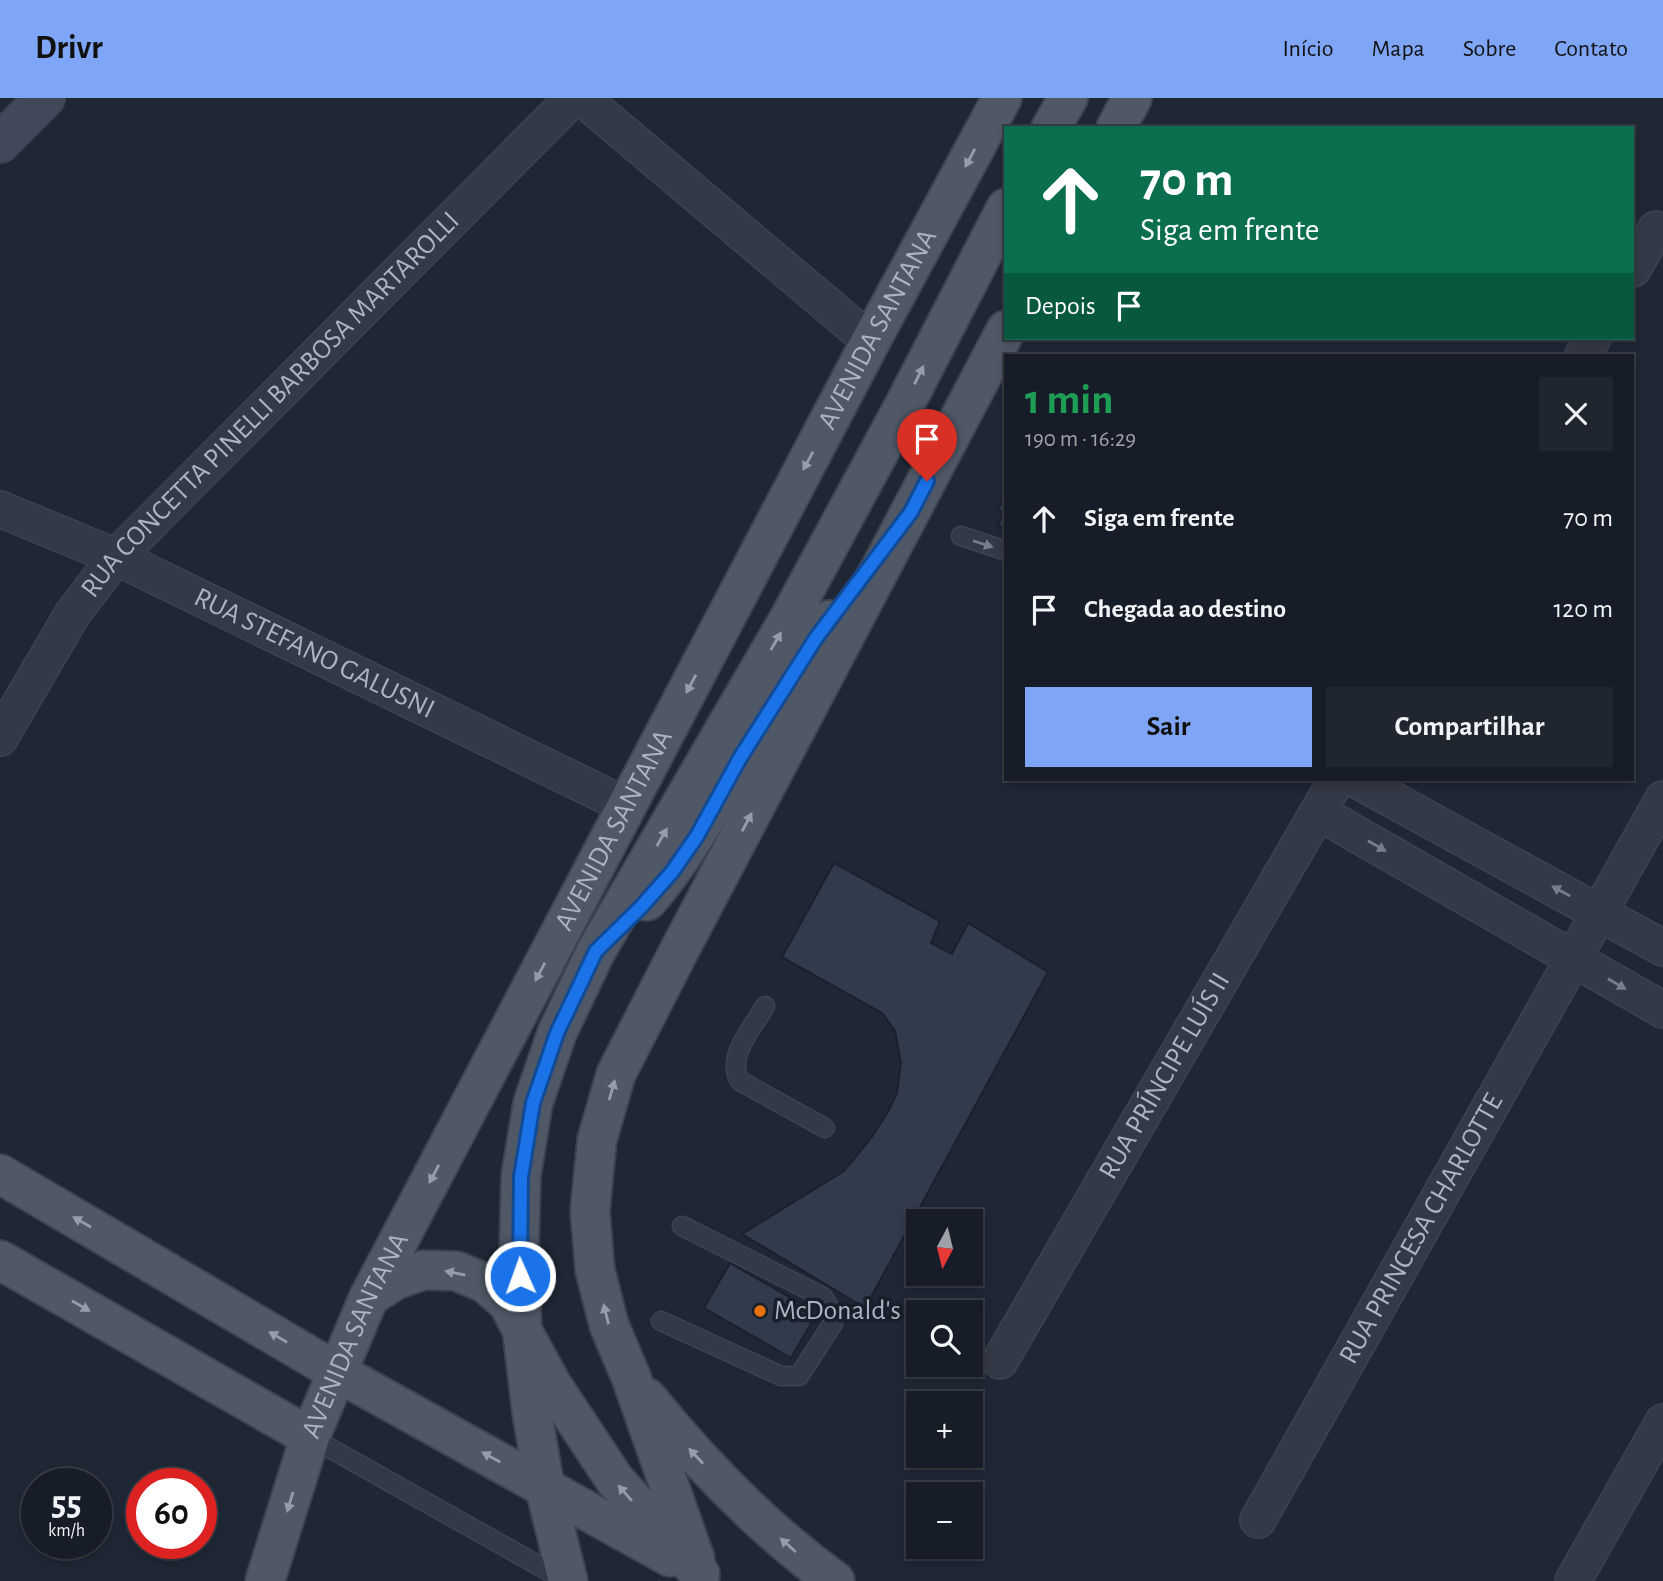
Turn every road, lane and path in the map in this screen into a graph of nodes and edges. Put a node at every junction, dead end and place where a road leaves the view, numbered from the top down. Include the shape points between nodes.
1 (45, 98) edge
2 (573, 98) edge
3 (582, 98) edge
4 (1002, 98) edge
5 (1068, 98) edge
6 (1132, 98) edge
7 (1052, 126) edge
8 (1117, 126) edge
9 (0, 143) edge
10 (1004, 189) edge
11 (1004, 212) edge
12 (1656, 229) dead end
13 (1634, 267) edge
14 (1004, 334) edge
15 (874, 335) junction
16 (0, 509) edge
17 (906, 519) junction
18 (961, 536) dead end
19 (1004, 550) edge
20 (116, 557) junction
21 (0, 738) edge
22 (1335, 790) edge
23 (1663, 799) edge
24 (627, 806) junction
25 (1586, 936) junction
26 (1663, 948) edge
27 (596, 951) junction
28 (765, 1006) dead end
29 (1663, 1010) edge
30 (825, 1128) dead end
31 (0, 1174) edge
32 (682, 1226) dead end
33 (0, 1260) edge
34 (369, 1297) junction
35 (661, 1321) dead end
36 (522, 1330) junction
37 (1000, 1361) dead end
38 (337, 1372) junction
39 (631, 1377) junction
40 (1663, 1422) edge
41 (310, 1437) junction
42 (545, 1488) junction
43 (1258, 1520) dead end
44 (704, 1579) edge
45 (265, 1581) edge
46 (567, 1581) edge
47 (835, 1581) edge
48 (1573, 1581) edge

1 - 9 street
2 - 20 street, RUA CONCETTA PINELLI BARBOSA MARTAROLLI
3 - 15 street via 856,329
4 -> 15 main road, AVENIDA SANTANA
5 - 7 main road
6 - 8 main road
10 - 15 main road via 989,206 932,318 922,329 907,334
27 -> 11 main road, AVENIDA SANTANA via 790,617
12 - 13 street
14 - 17 main road
15 -> 24 main road, AVENIDA SANTANA
16 - 20 street, RUA STEFANO GALUSNI
17 - 27 main road via 816,638 672,872
39 -> 17 main road via 609,1325 595,1270 590,1211 597,1140 616,1074
18 -> 19 lane
20 - 21 street, RUA CONCETTA PINELLI BARBOSA MARTAROLLI via 73,613
20 - 24 street, RUA STEFANO GALUSNI
22 -> 25 street
25 -> 22 street
22 - 37 street, RUA PRÍNCIPE LUÍS II
23 - 25 street, RUA PRINCESA CHARLOTTE
24 -> 34 main road, AVENIDA SANTANA
25 - 26 street
25 -> 29 street
25 - 43 street, RUA PRINCESA CHARLOTTE
27 - 36 main road, AVENIDA SANTANA via 557,1033 533,1103 521,1177
28 - 30 lane via 739,1051 736,1074 740,1081
38 -> 31 main road
32 - 35 lane via 823,1297 833,1322 799,1376 790,1378
33 -> 41 main road
36 -> 34 main road via 508,1303 485,1283 456,1271 424,1270 395,1280
34 - 38 main road, AVENIDA SANTANA
36 - 42 main road
44 -> 36 main road, AVENIDA SANTANA via 615,1480
38 - 41 main road, AVENIDA SANTANA
42 -> 38 main road
39 - 44 main road
47 -> 39 main road via 743,1505 690,1450
40 - 48 street
41 -> 45 main road, AVENIDA SANTANA
41 - 46 lane
42 - 44 main road
42 - 46 main road

